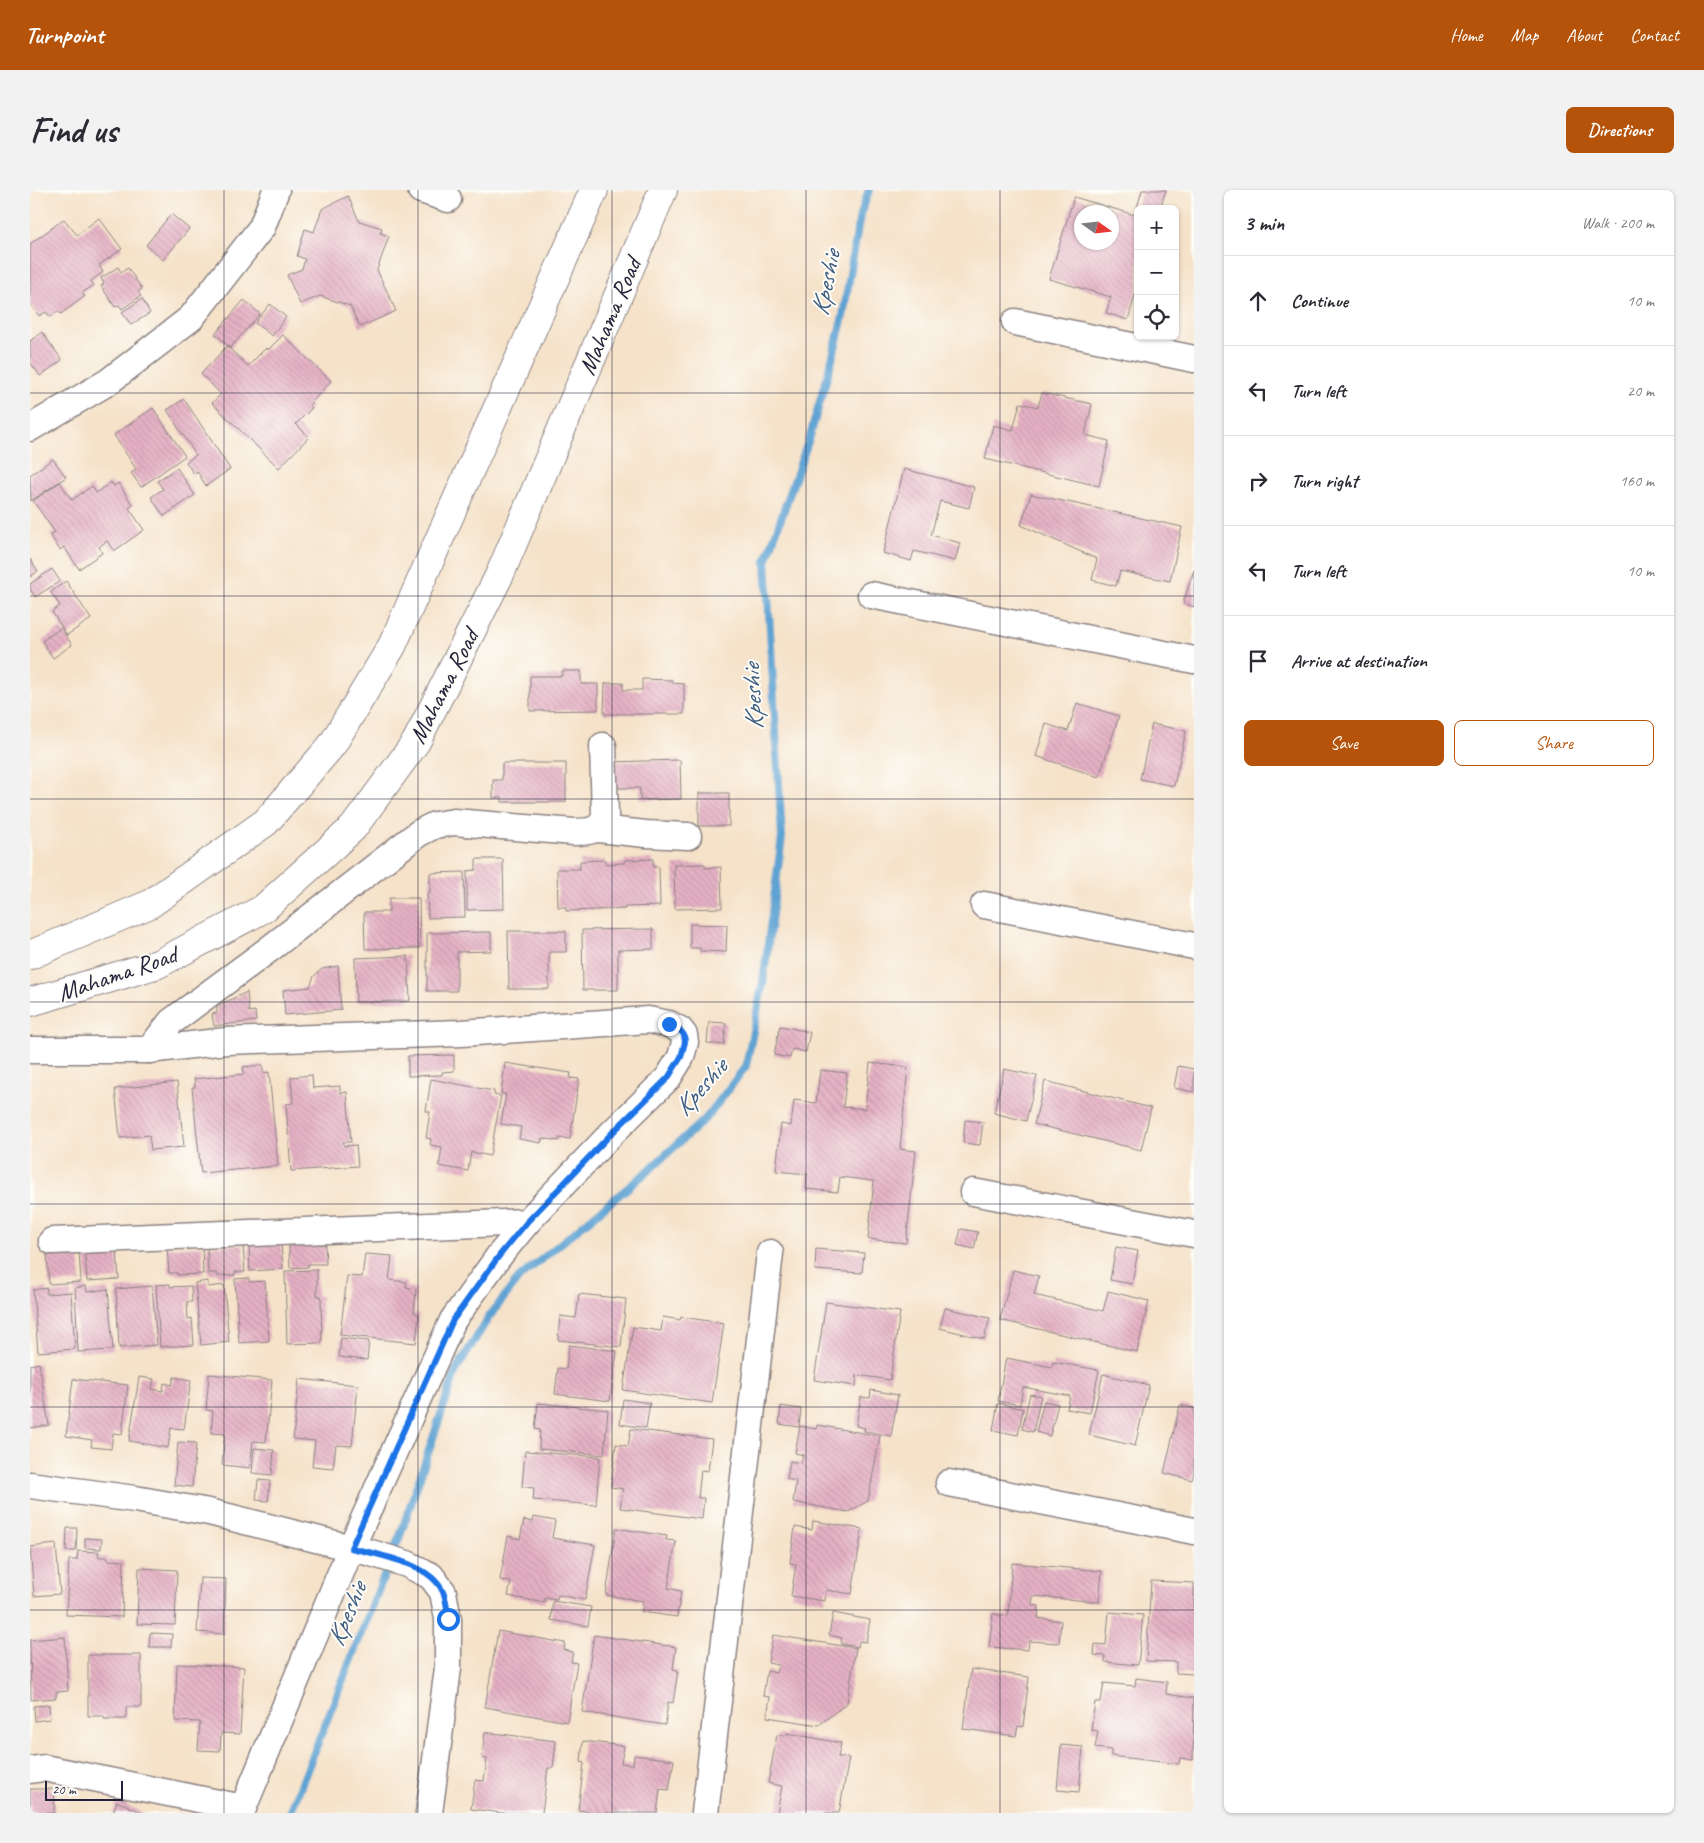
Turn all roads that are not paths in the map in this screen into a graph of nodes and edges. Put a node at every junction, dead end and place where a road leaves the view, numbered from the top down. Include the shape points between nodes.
1 (276, 190) edge
2 (421, 190) edge
3 (594, 190) edge
4 (663, 190) edge
5 (448, 200) dead end
6 (1016, 322) dead end
7 (1194, 359) edge
8 (30, 428) edge
9 (871, 594) dead end
10 (1194, 660) edge
11 (602, 746) dead end
12 (598, 828) junction
13 (688, 836) dead end
14 (984, 905) dead end
15 (1194, 946) edge
16 (30, 955) edge
17 (30, 1002) edge
18 (30, 1050) edge
19 (149, 1050) junction
20 (973, 1192) dead end
21 (527, 1222) junction
22 (1194, 1234) edge
23 (52, 1241) dead end
24 (770, 1253) dead end
25 (949, 1483) dead end
26 (30, 1484) edge
27 (1194, 1531) edge
28 (361, 1550) junction
29 (30, 1770) edge
30 (242, 1811) edge
31 (429, 1813) edge
32 (704, 1813) edge

1 - 8 street via 262,227 191,318 108,382
2 - 5 street
3 - 16 street, Mahama Road via 392,646 332,745 266,822 150,904
4 - 17 street, Mahama Road via 500,574 416,742 353,828 263,909 158,964
6 - 7 street
9 - 10 street
11 - 12 street via 605,816
12 - 13 street
12 - 19 street via 574,832 454,822 435,825 419,833 171,1022
14 - 15 street
18 - 19 street
19 - 21 street via 226,1042 461,1034 648,1020 680,1030 685,1042 681,1057 668,1078
20 - 22 street
21 - 23 street
21 - 28 street via 453,1320
24 - 32 street
25 - 27 street
26 - 28 street via 210,1512
28 - 30 street
28 - 31 street via 408,1564 430,1576 443,1592 448,1619 448,1668
29 - 30 street via 44,1768

